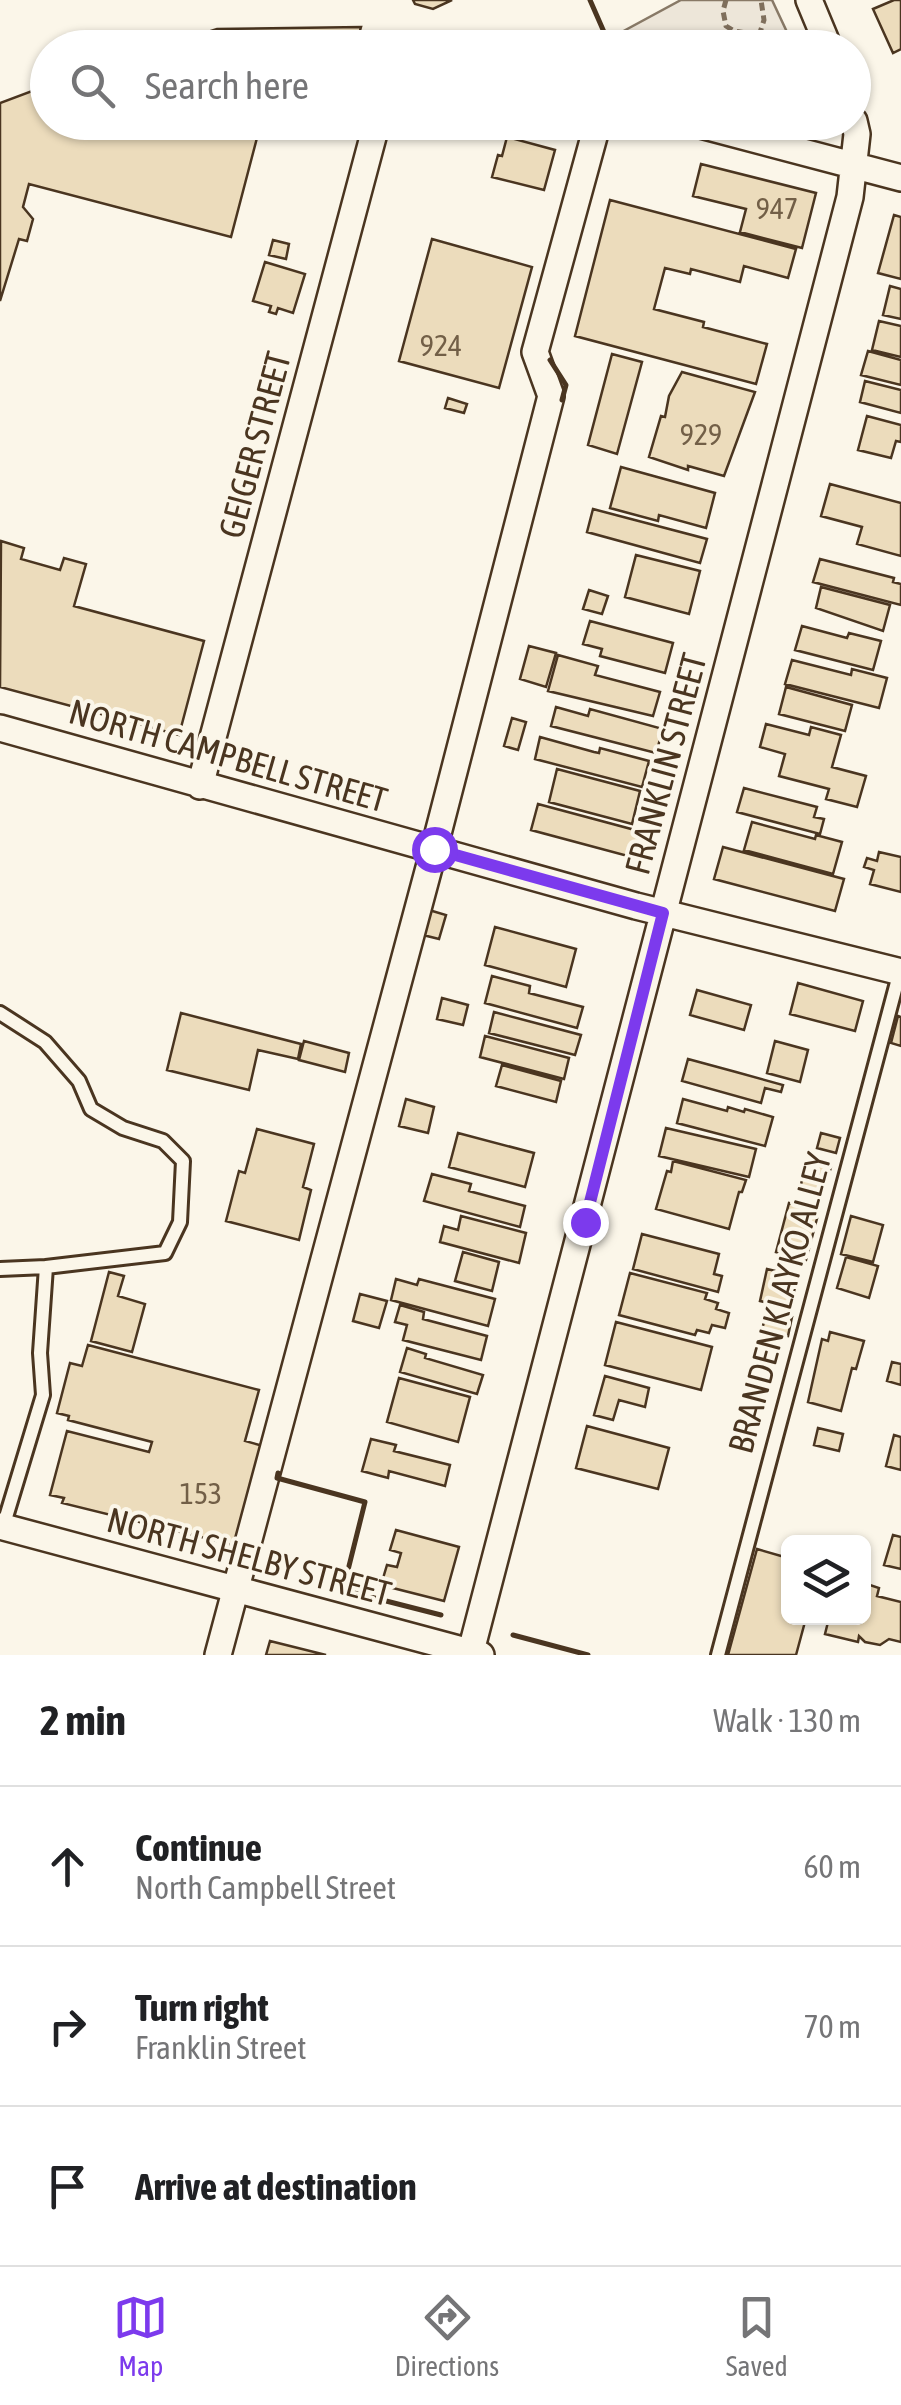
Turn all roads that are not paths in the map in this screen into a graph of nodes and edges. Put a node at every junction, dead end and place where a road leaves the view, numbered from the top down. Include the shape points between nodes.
1 (809, 0) edge
2 (822, 30) edge
3 (372, 140) edge
4 (593, 140) edge
5 (756, 140) edge
6 (856, 140) edge
7 (854, 166) junction
8 (901, 178) edge
9 (0, 728) edge
10 (200, 786) junction
11 (434, 849) junction
12 (663, 913) junction
13 (901, 970) edge
14 (0, 1013) edge
15 (46, 1267) junction
16 (0, 1269) edge
17 (2, 1526) edge
18 (237, 1590) junction
19 (474, 1654) edge
20 (218, 1655) edge
21 (718, 1655) edge

1 - 2 street
3 - 10 street, GEIGER STREET
4 - 11 street via 535,352 551,396
5 - 7 street
6 - 7 street, FRANKLIN STREET
7 - 8 street
7 - 12 street, FRANKLIN STREET
9 - 10 street, NORTH CAMPBELL STREET
10 - 11 street, NORTH CAMPBELL STREET
11 - 12 street, NORTH CAMPBELL STREET
11 - 18 street
12 - 13 street, NORTH CAMPBELL STREET
12 - 19 street, FRANKLIN STREET
13 - 21 lane, BRANDEN KLAYKO ALLEY
14 - 15 lane via 45,1042 79,1081 91,1110 163,1142 182,1161 180,1222 166,1253
15 - 16 lane
15 - 17 lane via 43,1395
17 - 18 street, NORTH SHELBY STREET
18 - 19 street, NORTH SHELBY STREET
18 - 20 street

